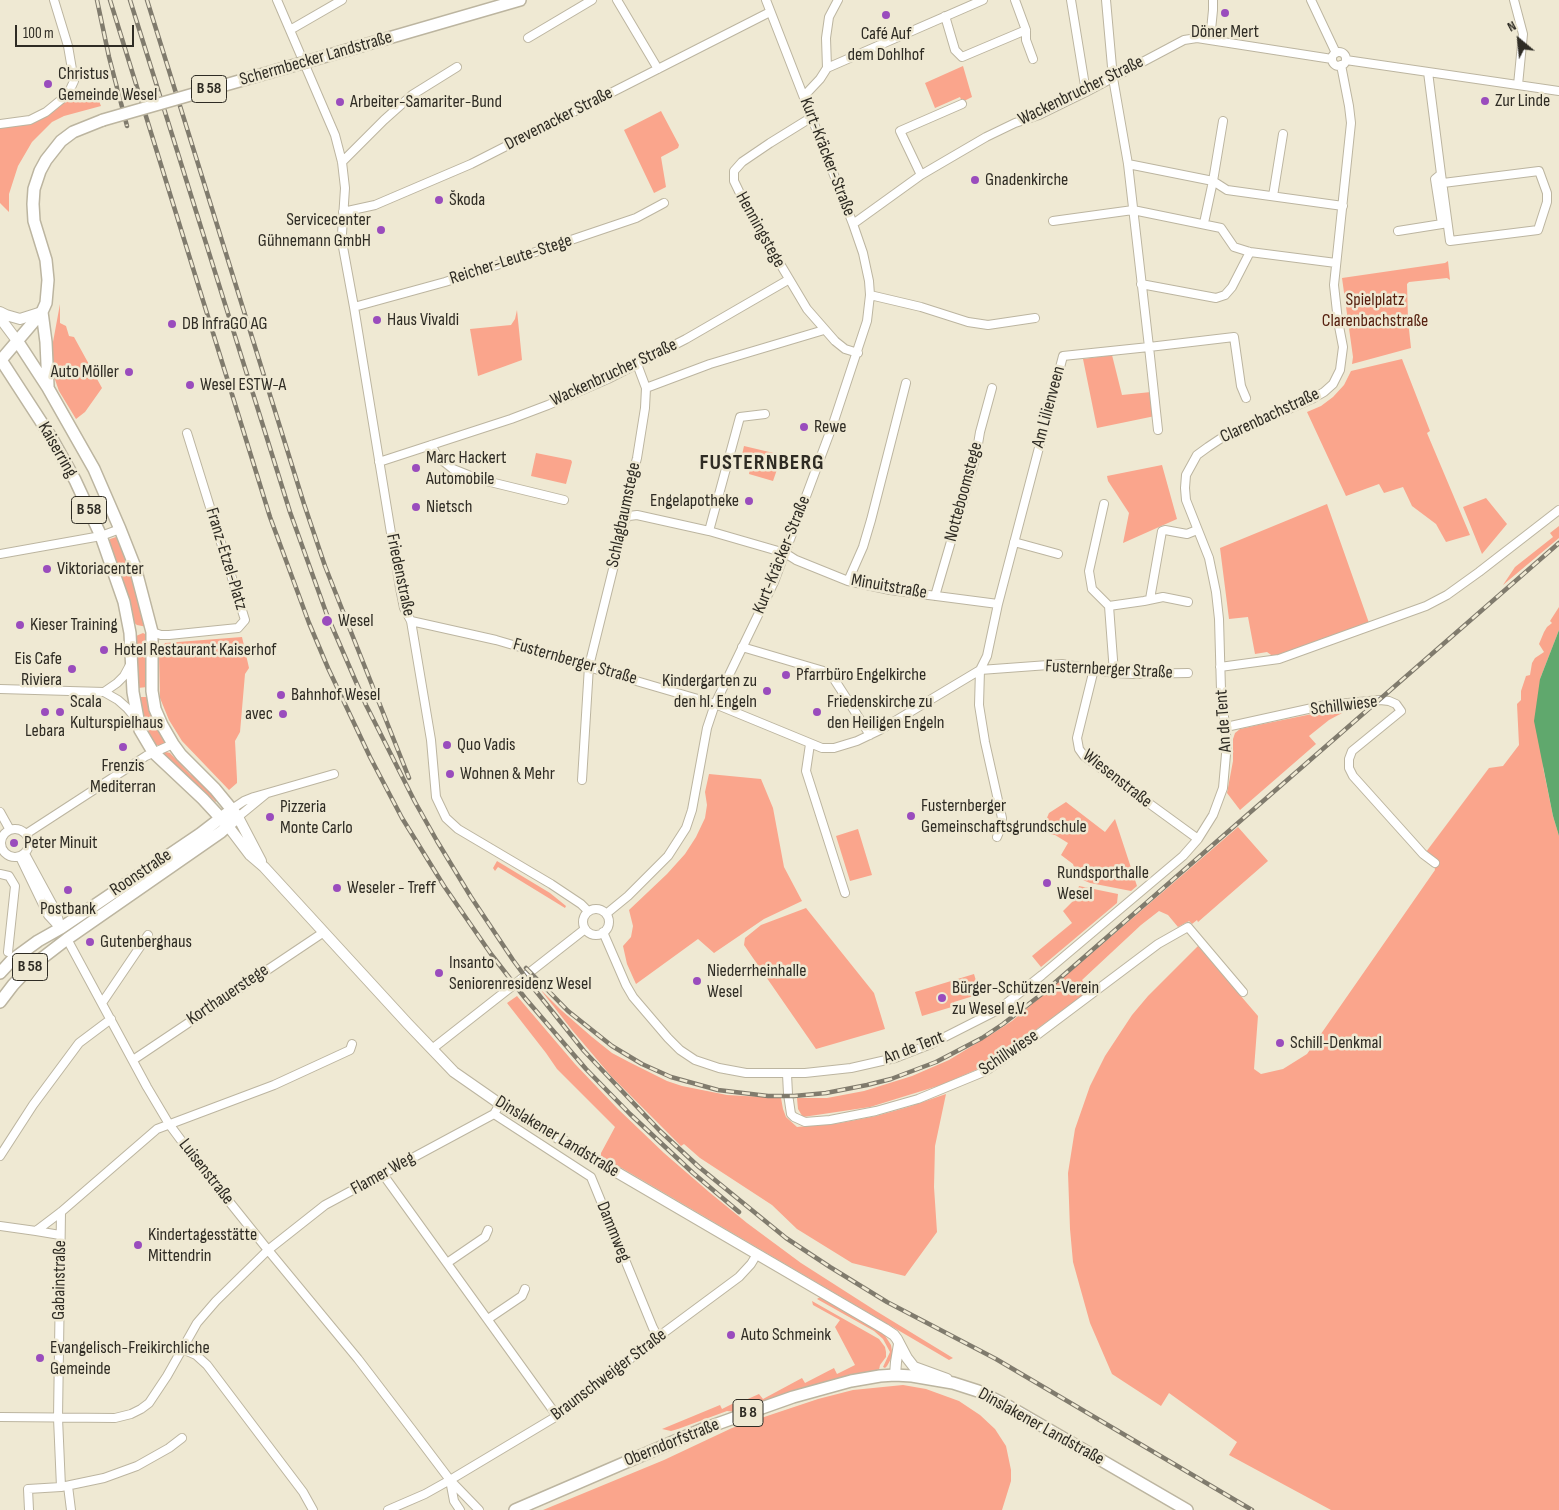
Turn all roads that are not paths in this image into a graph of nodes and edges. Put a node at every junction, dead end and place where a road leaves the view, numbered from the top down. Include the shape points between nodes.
1 (54, 0) edge
2 (277, 0) edge
3 (342, 0) edge
4 (520, 0) edge
5 (592, 0) edge
6 (617, 0) edge
7 (766, 0) edge
8 (838, 0) edge
9 (984, 0) edge
10 (1015, 0) edge
11 (1072, 0) edge
12 (1106, 0) edge
13 (1213, 0) edge
14 (1310, 0) edge
15 (1514, 0) edge
16 (770, 12) junction
17 (945, 16) junction
18 (290, 30) junction
19 (1026, 30) junction
20 (528, 38) dead end
21 (1210, 40) junction
22 (1334, 56) junction
23 (1033, 58) dead end
24 (1344, 63) junction
25 (457, 67) dead end
26 (826, 68) junction
27 (658, 69) junction
28 (1428, 72) junction
29 (1113, 78) junction
30 (1518, 85) junction
31 (1559, 91) edge
32 (1086, 92) junction
33 (804, 96) junction
34 (962, 104) dead end
35 (812, 117) junction
36 (1223, 121) dead end
37 (0, 124) edge
38 (1283, 134) dead end
39 (342, 162) junction
40 (1128, 164) junction
41 (1441, 174) junction
42 (921, 175) junction
43 (1213, 181) junction
44 (1443, 183) junction
45 (1273, 196) junction
46 (664, 203) dead end
47 (1342, 206) junction
48 (1133, 210) junction
49 (343, 212) junction
50 (1054, 221) dead end
51 (853, 224) junction
52 (1204, 224) junction
53 (1398, 231) dead end
54 (1250, 252) junction
55 (1336, 263) junction
56 (788, 280) junction
57 (1141, 284) junction
58 (870, 295) junction
59 (354, 307) junction
60 (0, 312) edge
61 (42, 312) junction
62 (0, 318) edge
63 (1035, 318) dead end
64 (824, 330) junction
65 (18, 342) junction
66 (1149, 347) junction
67 (858, 352) junction
68 (0, 360) edge
69 (637, 364) junction
70 (906, 383) dead end
71 (48, 388) junction
72 (646, 388) junction
73 (992, 388) dead end
74 (1246, 398) dead end
75 (765, 414) dead end
76 (1158, 430) dead end
77 (187, 434) dead end
78 (431, 446) junction
79 (379, 462) junction
80 (564, 500) dead end
81 (1104, 504) dead end
82 (1559, 510) edge
83 (625, 519) junction
84 (120, 528) junction
85 (1197, 530) junction
86 (709, 531) junction
87 (101, 536) junction
88 (1014, 542) junction
89 (785, 553) junction
90 (0, 554) edge
91 (1058, 554) dead end
92 (848, 581) junction
93 (935, 596) junction
94 (1150, 599) junction
95 (1188, 602) dead end
96 (998, 604) junction
97 (1109, 606) junction
98 (411, 621) junction
99 (152, 632) junction
100 (130, 634) junction
101 (742, 647) junction
102 (131, 663) junction
103 (589, 666) junction
104 (1220, 668) junction
105 (1094, 669) junction
106 (980, 670) junction
107 (1114, 673) junction
108 (1188, 673) dead end
109 (0, 689) edge
110 (104, 692) junction
111 (715, 704) junction
112 (138, 722) junction
113 (1226, 726) junction
114 (870, 735) junction
115 (173, 744) junction
116 (810, 744) junction
117 (153, 752) junction
118 (334, 774) dead end
119 (582, 780) dead end
120 (0, 812) edge
121 (235, 813) junction
122 (225, 822) junction
123 (10, 830) junction
124 (26, 834) junction
125 (997, 837) dead end
126 (1, 839) edge
127 (1198, 839) junction
128 (2, 852) edge
129 (22, 856) junction
130 (1435, 863) dead end
131 (264, 867) junction
132 (0, 874) edge
133 (845, 892) dead end
134 (588, 911) junction
135 (606, 914) junction
136 (61, 928) junction
137 (586, 929) junction
138 (324, 932) junction
139 (603, 932) junction
140 (148, 935) dead end
141 (67, 939) junction
142 (8, 952) dead end
143 (0, 973) edge
144 (1243, 992) dead end
145 (0, 1002) edge
146 (102, 1003) junction
147 (110, 1019) junction
148 (352, 1044) dead end
149 (432, 1049) junction
150 (133, 1060) junction
151 (787, 1074) junction
152 (500, 1104) junction
153 (494, 1114) junction
154 (169, 1124) junction
155 (0, 1156) edge
156 (382, 1173) junction
157 (61, 1212) junction
158 (0, 1226) edge
159 (488, 1230) dead end
160 (36, 1232) junction
161 (60, 1235) junction
162 (268, 1250) junction
163 (757, 1254) junction
164 (447, 1263) junction
165 (525, 1289) dead end
166 (488, 1319) junction
167 (658, 1337) junction
168 (899, 1344) junction
169 (182, 1349) junction
170 (896, 1375) junction
171 (978, 1391) junction
172 (557, 1416) junction
173 (0, 1417) edge
174 (58, 1418) junction
175 (182, 1438) dead end
176 (450, 1480) junction
177 (64, 1486) junction
178 (29, 1510) edge
179 (71, 1510) edge
180 (313, 1510) edge
181 (388, 1510) edge
182 (460, 1510) edge
183 (479, 1510) edge
184 (515, 1510) edge
185 (1187, 1510) edge

1 - 37 street via 68,46 74,81 68,94 46,112 30,120
2 - 18 street, Friedenstraße
3 - 18 street
4 - 61 main road, Schermbecker Landstraße / B 58, bridge via 103,120 73,132 46,160 37,180 34,221 46,260 48,280
5 - 20 street
6 - 27 street
7 - 16 street, Kurt-Kräcker-Straße
8 - 26 street via 829,17
9 - 17 street
10 - 19 street
11 - 32 street
12 - 29 street
13 - 21 street
14 - 22 street
15 - 30 street via 1523,34
16 - 27 street, Drevenacker Straße
16 - 33 street, Kurt-Kräcker-Straße
17 - 19 street via 956,50 962,58
17 - 26 street
18 - 39 street, Friedenstraße
19 - 23 street
21 - 22 street, Wackenbrucher Straße
21 - 29 street, Wackenbrucher Straße via 1184,40
22 - 24 street via 1340,52 1344,54
24 - 28 street
24 - 47 street, Clarenbachstraße via 1351,123
25 - 39 street via 412,95
26 - 33 street
27 - 49 street, Drevenacker Straße via 471,164 375,205
28 - 30 street
28 - 41 street
29 - 32 street, Wackenbrucher Straße
29 - 40 street
30 - 31 street
32 - 42 street, Wackenbrucher Straße via 1015,123
33 - 35 street, Kurt-Kräcker-Straße
34 - 42 street via 900,130
35 - 51 street, Kurt-Kräcker-Straße
35 - 56 street, Henningstege via 742,162 734,171 734,181 748,210
36 - 43 street
38 - 45 street
39 - 49 street, Friedenstraße
40 - 43 street
40 - 48 street
41 - 44 street
41 - 53 street via 1435,179 1442,224
42 - 51 street, Wackenbrucher Straße
43 - 45 street via 1227,190
43 - 52 street
44 - 44 street via 1539,171 1547,202 1538,230 1450,241
45 - 47 street
46 - 59 street, Reicher-Leute-Stege via 636,218 519,258
47 - 55 street, Clarenbachstraße
48 - 50 street
48 - 52 street
48 - 57 street
49 - 59 street, Friedenstraße via 343,247
51 - 58 street, Kurt-Kräcker-Straße via 863,253
52 - 54 street via 1221,228 1234,247
54 - 55 street
54 - 57 street via 1232,288 1216,298
55 - 85 street, Clarenbachstraße via 1334,285 1343,346 1338,376 1324,392 1312,399 1220,439 1197,455 1186,475 1184,488
56 - 64 street, Henningstege
56 - 69 street, Wackenbrucher Straße
57 - 66 street
58 - 63 street via 988,325
58 - 67 street, Kurt-Kräcker-Straße
59 - 79 street, Friedenstraße
60 - 61 main road via 20,318
61 - 65 main road, Schermbecker Landstraße / B 58
61 - 71 main road, B 58
62 - 65 main road
64 - 67 street, Henningstege via 845,348
64 - 72 street via 710,364
65 - 68 main road, Schermbecker Landstraße / B 58
65 - 71 main road, B 58
66 - 74 street, Am Lilienveen via 1234,337 1241,386
66 - 76 street
66 - 88 street, Am Lilienveen via 1063,356
67 - 89 street, Kurt-Kräcker-Straße
68 - 87 main road, Kaiserring / B 58 via 61,454
69 - 72 street, Schlagbaumstege
69 - 78 street, Wackenbrucher Straße via 548,405
70 - 92 street via 871,520
71 - 84 main road, Kaiserring / B 58 via 94,469
72 - 83 street, Schlagbaumstege via 642,430
73 - 93 street, Notteboomstege via 976,456
75 - 86 street via 740,417
77 - 99 street, Franz-Etzel-Platz via 245,620 238,628 169,635
78 - 79 street, Wackenbrucher Straße
78 - 80 street via 438,457 453,469 478,479
79 - 98 street, Friedenstraße via 404,608
81 - 97 street via 1089,571 1092,590
82 - 104 street via 1480,572 1426,606 1279,659
83 - 86 street, Minuitstraße via 633,514
83 - 103 street, Schlagbaumstege
84 - 87 street
84 - 99 main road, Kaiserring / B 58 via 135,567
85 - 94 street via 1186,534 1162,531
85 - 104 street, Clarenbachstraße via 1209,558 1216,592
86 - 89 street, Minuitstraße
87 - 90 street
87 - 100 main road, Kaiserring / B 58 via 124,602
88 - 91 street
88 - 96 street, Am Lilienveen
89 - 92 street, Minuitstraße
89 - 101 street, Kurt-Kräcker-Straße
92 - 93 street, Minuitstraße
93 - 96 street, Minuitstraße
94 - 95 street via 1163,597
94 - 97 street
96 - 106 street, Am Lilienveen
97 - 107 street
98 - 103 street, Fusternberger Straße
98 - 134 street, Friedenstraße via 431,740 436,797 446,818
99 - 100 main road
99 - 115 main road, B 58 via 155,709
100 - 102 main road, B 58
101 - 111 street, Kurt-Kräcker-Straße
101 - 114 street via 827,672
102 - 110 street via 124,676
102 - 112 main road, B 58
103 - 111 street, Fusternberger Straße
103 - 119 street, Schlagbaumstege
104 - 113 street, An de Tent
105 - 106 street, Fusternberger Straße via 1062,664
105 - 107 street, Fusternberger Straße
105 - 127 street, Wiesenstraße via 1077,738 1079,749 1084,756
106 - 114 street, Fusternberger Straße
106 - 125 street, Am Lilienveen via 979,705 1002,818
107 - 108 street, Fusternberger Straße
109 - 110 street
110 - 112 street via 127,708
111 - 116 street, Fusternberger Straße
111 - 135 street, Kurt-Kräcker-Straße via 686,828 668,856
112 - 117 main road, B 58
113 - 127 street, An de Tent via 1228,743 1223,788 1213,815
113 - 130 street, Schillwiese via 1326,705 1380,700 1396,704 1401,711 1352,751 1349,768 1423,854
114 - 116 street, Fusternberger Straße via 834,748
115 - 117 street
115 - 121 main road, B 58
116 - 133 street via 806,770
117 - 122 main road, B 58
117 - 124 street
118 - 121 street via 266,793
120 - 123 street
121 - 122 main road, B 58
121 - 131 main road, Dinslakener Landstraße
122 - 131 main road, Dinslakener Landstraße via 250,855
122 - 136 main road, Roonstraße / B 58
122 - 141 main road, B 58 via 221,832
123 - 124 street via 19,829
123 - 126 street
124 - 129 street via 30,842
126 - 128 street
127 - 151 street, An de Tent via 1183,856 998,1010 931,1044 895,1058 851,1068
128 - 129 street via 13,858
129 - 136 street via 48,915
131 - 138 main road, Dinslakener Landstraße
132 - 142 street via 9,876 16,886
134 - 135 street via 596,909
134 - 137 street via 583,922
135 - 139 street via 609,922
136 - 141 main road
136 - 143 main road, B 58 via 25,950
137 - 139 street via 595,934
137 - 149 street
138 - 149 main road, Dinslakener Landstraße
138 - 150 street, Korthauerstege
139 - 151 street, An de Tent via 630,992 680,1050 695,1060 719,1068 746,1073
140 - 146 street
141 - 145 main road, B 58 via 28,969
141 - 146 street, Luisenstraße
144 - 151 street, Schillwiese via 1188,927 1158,944 986,1071 918,1099 876,1111 805,1122 791,1114
146 - 147 street, Luisenstraße
147 - 150 street, Luisenstraße
147 - 155 street via 78,1043
148 - 154 street via 350,1050 274,1085
149 - 152 main road, Dinslakener Landstraße via 454,1072
150 - 154 street, Luisenstraße
152 - 153 street
152 - 163 main road, Dinslakener Landstraße
153 - 156 street, Flamer Weg
153 - 167 street, Dammweg via 591,1177
154 - 157 street via 157,1129
154 - 162 street, Luisenstraße
156 - 162 street, Flamer Weg via 325,1205
156 - 164 street
157 - 160 street
157 - 161 street, Gabainstraße
158 - 160 street
159 - 164 street via 485,1237
160 - 161 street
161 - 174 street, Gabainstraße
162 - 169 street, Flamer Weg via 216,1300
162 - 176 street, Luisenstraße via 358,1359
163 - 167 street, Braunschweiger Straße via 739,1278
163 - 168 main road, Dinslakener Landstraße via 885,1329
164 - 166 street
165 - 166 street via 522,1296
166 - 172 street
167 - 172 street, Braunschweiger Straße
168 - 170 main road
168 - 171 main road, Dinslakener Landstraße via 914,1367
169 - 174 street, Flamer Weg via 149,1403 141,1409 115,1418
169 - 180 street via 207,1365 303,1492
170 - 171 main road, Oberndorfstraße / B 8 via 954,1382
170 - 184 main road, Oberndorfstraße / B 8 via 851,1381 745,1414
171 - 185 main road, Dinslakener Landstraße / B 8
172 - 176 street, Braunschweiger Straße
173 - 174 street, Flamer Weg
174 - 177 street, Gabainstraße
175 - 177 street via 137,1466 104,1478
176 - 181 street, Braunschweiger Straße
176 - 182 street, Luisenstraße via 454,1501
176 - 183 street, Luisenstraße
177 - 178 street via 28,1489
177 - 179 street, Gabainstraße

